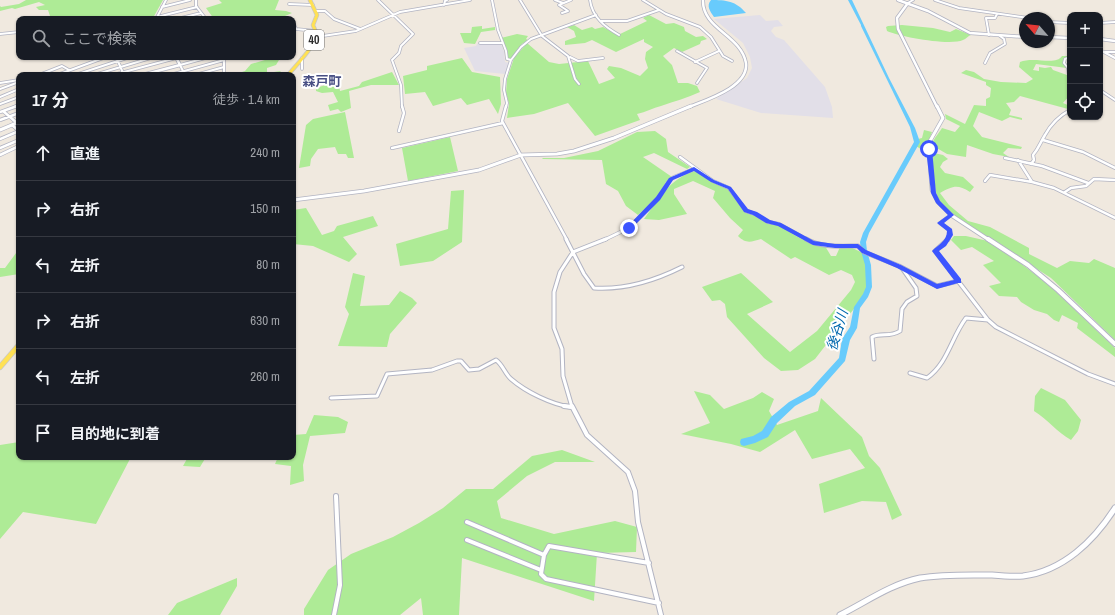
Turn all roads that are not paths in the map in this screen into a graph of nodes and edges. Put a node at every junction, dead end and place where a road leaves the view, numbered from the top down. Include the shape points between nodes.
1 (166, 0) edge
2 (190, 0) edge
3 (196, 0) edge
4 (311, 0) edge
5 (378, 0) edge
6 (447, 0) edge
7 (470, 0) edge
8 (492, 0) edge
9 (520, 0) edge
10 (555, 0) edge
11 (571, 0) edge
12 (590, 0) edge
13 (642, 0) edge
14 (703, 0) edge
15 (898, 0) edge
16 (913, 0) edge
17 (935, 0) edge
18 (563, 3) junction
19 (908, 3) junction
20 (289, 4) dead end
21 (313, 5) junction
22 (444, 5) junction
23 (308, 6) junction
24 (162, 7) junction
25 (197, 7) junction
26 (302, 9) dead end
27 (659, 10) junction
28 (316, 11) junction
29 (201, 13) junction
30 (562, 13) dead end
31 (393, 14) junction
32 (997, 14) junction
33 (596, 15) junction
34 (158, 16) edge
35 (164, 16) edge
36 (189, 16) edge
37 (203, 16) edge
38 (1019, 17) edge
39 (601, 21) junction
40 (1055, 22) edge
41 (1115, 22) edge
42 (1067, 23) edge
43 (1103, 23) edge
44 (296, 29) edge
45 (360, 29) junction
46 (316, 31) junction
47 (16, 32) edge
48 (0, 34) edge
49 (542, 35) junction
50 (619, 35) dead end
51 (989, 35) junction
52 (1000, 36) junction
53 (1019, 36) edge
54 (316, 37) junction
55 (1055, 37) edge
56 (1067, 38) edge
57 (1103, 39) edge
58 (1115, 41) edge
59 (480, 43) dead end
60 (502, 43) junction
61 (1103, 50) edge
62 (677, 51) dead end
63 (719, 51) junction
64 (1103, 51) edge
65 (1115, 52) edge
66 (568, 56) junction
67 (302, 58) junction
68 (603, 58) dead end
69 (1115, 58) edge
70 (97, 60) edge
71 (118, 60) joint
72 (143, 60) edge
73 (169, 60) edge
74 (177, 60) edge
75 (198, 60) edge
76 (221, 60) edge
77 (224, 60) edge
78 (511, 60) junction
79 (732, 61) dead end
80 (695, 62) junction
81 (985, 63) dead end
82 (180, 65) junction
83 (120, 66) junction
84 (224, 67) junction
85 (302, 69) dead end
86 (68, 70) junction
87 (184, 71) junction
88 (47, 72) edge
89 (64, 72) edge
90 (84, 72) edge
91 (103, 72) edge
92 (122, 72) edge
93 (130, 72) edge
94 (153, 72) edge
95 (180, 72) edge
96 (206, 72) edge
97 (223, 72) edge
98 (290, 72) edge
99 (16, 81) edge
100 (16, 82) edge
101 (0, 83) edge
102 (697, 83) dead end
103 (579, 84) dead end
104 (0, 90) edge
105 (16, 90) edge
106 (1103, 92) edge
107 (0, 97) edge
108 (16, 98) edge
109 (1115, 100) edge
110 (0, 104) edge
111 (16, 105) edge
112 (1, 111) edge
113 (1067, 112) edge
114 (16, 113) edge
115 (9, 116) junction
116 (0, 120) edge
117 (16, 121) edge
118 (503, 123) junction
119 (16, 124) edge
120 (12, 125) junction
121 (16, 128) edge
122 (0, 130) edge
123 (16, 132) edge
124 (399, 132) dead end
125 (0, 139) edge
126 (1043, 140) junction
127 (16, 141) edge
128 (16, 147) edge
129 (0, 148) edge
130 (392, 148) dead end
131 (0, 155) edge
132 (521, 155) junction
133 (680, 157) dead end
134 (1005, 158) dead end
135 (1016, 158) dead end
136 (1019, 161) junction
137 (1031, 164) junction
138 (1115, 168) edge
139 (694, 169) junction
140 (1115, 180) edge
141 (985, 181) dead end
142 (1032, 182) junction
143 (1088, 183) junction
144 (1065, 192) junction
145 (296, 200) edge
146 (951, 215) junction
147 (1115, 218) edge
148 (573, 252) junction
149 (682, 267) dead end
150 (902, 268) junction
151 (958, 281) junction
152 (988, 320) junction
153 (1115, 344) edge
154 (16, 348) edge
155 (874, 358) dead end
156 (0, 367) edge
157 (910, 373) dead end
158 (1115, 384) edge
159 (331, 398) dead end
160 (572, 407) junction
161 (336, 496) dead end
162 (1115, 508) edge
163 (468, 522) dead end
164 (466, 540) dead end
165 (544, 555) junction
166 (649, 563) junction
167 (541, 570) junction
168 (659, 603) junction
169 (334, 615) edge
170 (662, 615) edge
171 (840, 615) edge

1 - 24 street
2 - 24 street
3 - 25 street
4 - 21 main road, 40
5 - 31 street
6 - 22 street
7 - 22 street
8 - 60 street
9 - 49 street
10 - 18 street
11 - 18 street
12 - 33 street
13 - 27 street
14 - 132 street via 705,15 737,43 744,54 745,71 736,84 716,96 594,145 565,153
15 - 19 street
16 - 19 street
17 - 32 street via 959,8
18 - 30 street via 559,5 568,10
19 - 51 street via 964,31
19 - 146 street via 897,18 898,29 942,114 942,121 929,146 932,186 935,197
20 - 23 street
21 - 23 street
21 - 28 main road, 40
22 - 31 street
23 - 26 street
24 - 34 street
25 - 29 street
25 - 35 street
27 - 39 street via 627,21
27 - 63 street via 699,26
28 - 45 street via 325,11 334,19
28 - 46 main road, 40 via 313,25
29 - 36 street
29 - 37 street
31 - 45 street
31 - 124 street via 413,34 392,60 401,85 404,113
32 - 38 street
32 - 51 street via 995,18 986,18
33 - 39 street
33 - 49 street
39 - 50 street via 607,29
40 - 42 street
41 - 43 street
44 - 46 street
45 - 54 street
46 - 54 main road, 40
47 - 48 street
49 - 66 street
49 - 78 street via 526,42
51 - 52 street
52 - 53 street
52 - 81 street via 1005,44 990,53
54 - 67 main road, 40
55 - 56 street
57 - 58 street
59 - 60 street
60 - 78 street via 507,59
61 - 65 street
62 - 80 street
63 - 79 street
63 - 80 street
64 - 69 street
66 - 68 street via 578,61
66 - 103 street
67 - 85 street
67 - 98 main road, 40
70 - 86 street
71 - 83 street
71 - 90 street
72 - 83 street
73 - 93 street
74 - 82 street
75 - 82 street
76 - 87 street
77 - 84 street
78 - 118 street via 505,82 507,103
80 - 102 street via 708,69
82 - 87 street
82 - 94 street
83 - 91 street
83 - 92 street
84 - 96 street
84 - 97 street
86 - 88 street via 62,66
86 - 89 street
87 - 95 street
99 - 101 street
100 - 104 street
105 - 107 street
106 - 109 street
108 - 110 street
111 - 112 street
112 - 115 street
113 - 126 street via 1058,117
114 - 115 street
115 - 116 street
115 - 117 street
118 - 130 street
118 - 132 street
119 - 120 street
120 - 121 street
120 - 122 street
123 - 125 street
126 - 137 street via 1033,155 1034,160
126 - 138 street via 1083,152
127 - 129 street
128 - 131 street
132 - 145 street via 479,170 358,192
132 - 148 street
133 - 139 street
134 - 136 street
135 - 136 street
136 - 137 street
136 - 142 street
137 - 143 street
139 - 148 street via 671,179 658,198 629,228
139 - 150 street via 730,188 746,211 768,222 779,224 813,243 858,246 864,252
140 - 143 street via 1097,178
141 - 142 street via 990,174
142 - 144 street
143 - 144 street via 1086,186 1071,188
144 - 147 street
146 - 151 street via 940,223 950,230 950,235 935,251
146 - 153 street via 1028,265
148 - 149 street via 593,289 634,284
148 - 160 street via 556,283 553,308 554,328 562,349 563,376
150 - 151 street via 937,286
150 - 155 street via 916,287 918,296 906,303 902,310 900,331 890,337 872,337
151 - 152 street
152 - 157 street via 966,318 934,373 927,378
152 - 158 street via 1008,334 1088,374
154 - 156 main road
159 - 160 street via 377,396 387,374 432,370 457,360 468,370 476,371 496,360 512,380 550,402
160 - 166 street via 587,434 628,472 635,491 638,522
161 - 169 street via 340,585
162 - 171 street via 1092,539 1046,571 1022,576 921,578 894,587
163 - 165 street
164 - 167 street
165 - 166 street via 549,546
165 - 167 street
166 - 168 street
167 - 168 street via 542,577 546,579
168 - 170 street

